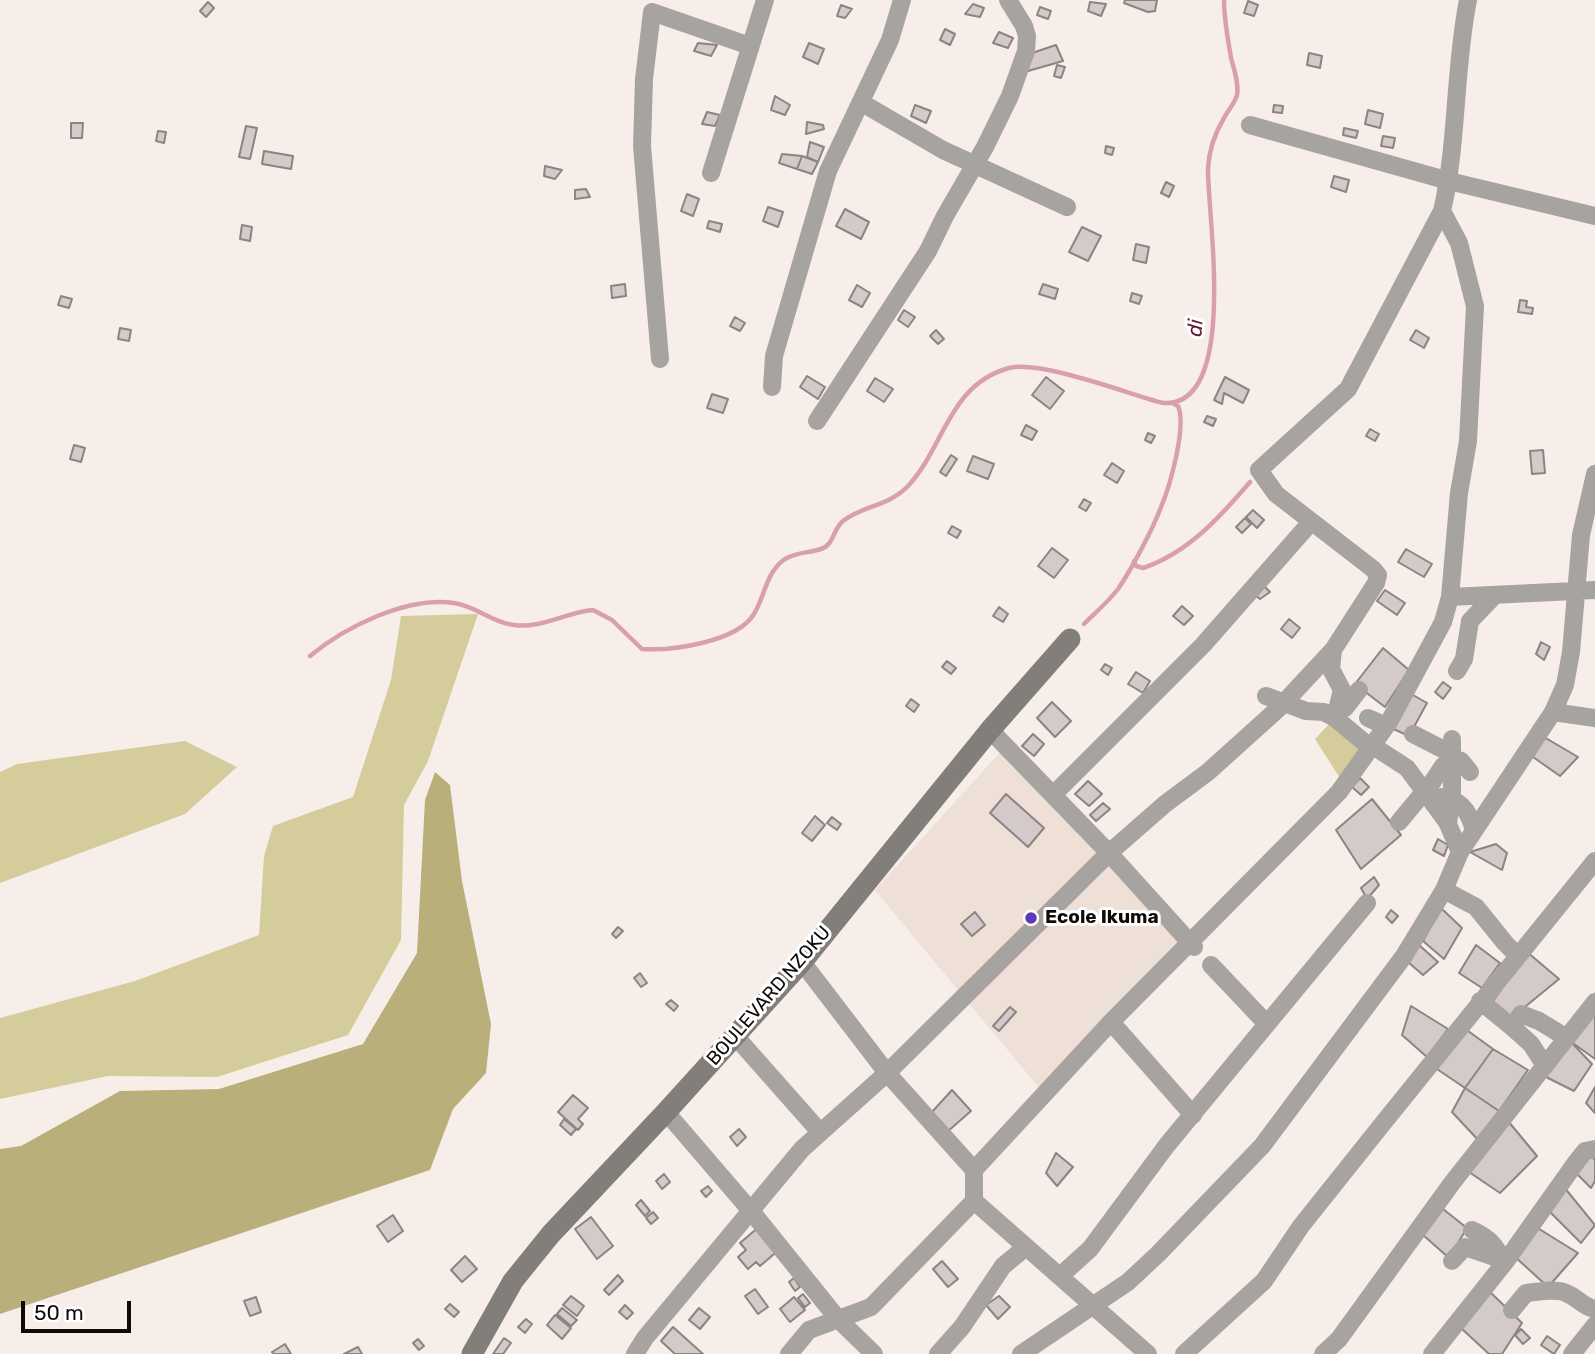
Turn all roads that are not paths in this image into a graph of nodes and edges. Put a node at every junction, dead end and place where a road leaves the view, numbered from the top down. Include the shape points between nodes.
1 (765, 0) edge
2 (902, 0) edge
3 (1008, 0) edge
4 (1468, 0) edge
5 (750, 46) junction
6 (862, 103) junction
7 (1250, 125) dead end
8 (975, 164) junction
9 (711, 173) dead end
10 (1449, 181) junction
11 (1067, 207) dead end
12 (1442, 211) junction
13 (1595, 216) edge
14 (660, 359) dead end
15 (772, 387) dead end
16 (817, 421) dead end
17 (1595, 474) edge
18 (1311, 522) junction
19 (1586, 590) edge
20 (1494, 594) junction
21 (1450, 597) junction
22 (1070, 639) dead end
23 (1333, 650) junction
24 (1457, 671) dead end
25 (1359, 690) dead end
26 (1266, 696) dead end
27 (1283, 703) junction
28 (1341, 710) junction
29 (1306, 711) junction
30 (1553, 712) junction
31 (1368, 718) dead end
32 (1595, 718) edge
33 (1260, 726) junction
34 (1386, 726) junction
35 (990, 730) junction
36 (1413, 734) dead end
37 (1372, 747) junction
38 (1452, 750) junction
39 (1470, 772) dead end
40 (1423, 790) junction
41 (1053, 795) junction
42 (1451, 798) junction
43 (1399, 822) dead end
44 (1448, 824) junction
45 (1474, 831) junction
46 (1460, 852) junction
47 (1109, 853) junction
48 (1595, 861) edge
49 (1444, 890) junction
50 (1367, 903) dead end
51 (1192, 944) junction
52 (1517, 955) junction
53 (802, 962) junction
54 (1211, 965) dead end
55 (1480, 1001) junction
56 (1595, 1002) edge
57 (1111, 1022) junction
58 (1266, 1023) junction
59 (1512, 1027) junction
60 (1562, 1036) junction
61 (736, 1037) junction
62 (1531, 1044) junction
63 (1545, 1066) junction
64 (887, 1073) junction
65 (666, 1112) junction
66 (1193, 1115) junction
67 (820, 1132) junction
68 (1595, 1149) edge
69 (974, 1170) junction
70 (974, 1201) junction
71 (751, 1210) junction
72 (1472, 1230) dead end
73 (1026, 1247) junction
74 (1503, 1259) junction
75 (1452, 1261) dead end
76 (1060, 1276) junction
77 (1093, 1305) junction
78 (1595, 1309) edge
79 (1512, 1310) dead end
80 (838, 1320) junction
81 (1595, 1325) edge
82 (472, 1354) edge
83 (635, 1354) edge
84 (789, 1354) edge
85 (874, 1354) edge
86 (938, 1354) edge
87 (1021, 1354) edge
88 (1148, 1354) edge
89 (1184, 1354) edge
90 (1323, 1354) edge
91 (1432, 1354) edge
92 (1572, 1354) edge

1 - 5 street
2 - 6 street
3 - 8 street via 1024,26 1026,51 1010,96
4 - 10 street
5 - 9 street
5 - 14 street via 652,12 642,146
6 - 8 street
6 - 15 street via 828,171 775,356
7 - 10 street
8 - 11 street
8 - 16 street via 928,251
10 - 12 street
10 - 13 street
12 - 18 street via 1348,389 1259,470 1276,494
12 - 21 street via 1459,243 1475,306 1468,442
17 - 19 street via 1581,535
18 - 23 street via 1378,575
18 - 41 street via 1203,645
19 - 20 street
19 - 30 street via 1567,674
20 - 21 street
20 - 24 street via 1470,621 1464,659
21 - 34 street via 1443,622
22 - 35 street, BOULEVARD NZOKU
23 - 27 street
23 - 28 street via 1331,669 1342,690
25 - 28 street
26 - 27 street
27 - 29 street
27 - 33 street
28 - 29 street
28 - 37 street
29 - 33 street
30 - 32 street
30 - 45 street
31 - 34 street
33 - 47 street
34 - 37 street
35 - 41 street
35 - 53 street, BOULEVARD NZOKU
36 - 38 street
37 - 40 street via 1407,768
37 - 51 street via 1339,792
38 - 39 street
38 - 40 street
38 - 42 street
40 - 42 street
40 - 43 street
40 - 44 street
41 - 47 street
42 - 44 street
42 - 45 street via 1464,807
44 - 46 street
45 - 46 street
46 - 49 street
47 - 51 street
47 - 64 street
48 - 52 street
49 - 52 street via 1476,906
49 - 77 street via 1404,956 1262,1146 1148,1264
50 - 58 street
51 - 57 street
52 - 55 street
53 - 61 street, BOULEVARD NZOKU
53 - 64 street
54 - 58 street
55 - 59 street
55 - 89 street via 1301,1226 1264,1281
56 - 60 street
57 - 66 street
57 - 69 street
58 - 66 street
59 - 60 street via 1521,1014
59 - 62 street
60 - 62 street
60 - 63 street
61 - 65 street, BOULEVARD NZOKU
61 - 67 street
62 - 63 street
63 - 90 street via 1452,1182 1339,1339
64 - 67 street
64 - 69 street
65 - 71 street
65 - 82 street, BOULEVARD NZOKU via 529,1260
66 - 76 street via 1090,1249
67 - 71 street
68 - 74 street via 1585,1151
69 - 70 street
70 - 73 street
70 - 80 street via 871,1307
71 - 80 street
71 - 83 street
72 - 74 street via 1492,1243
73 - 76 street
73 - 86 street via 1003,1266
74 - 75 street via 1465,1247
74 - 91 street
76 - 77 street
77 - 87 street
77 - 88 street
78 - 79 street via 1565,1292 1548,1291 1526,1293
80 - 84 street via 809,1330
80 - 85 street
81 - 92 street

